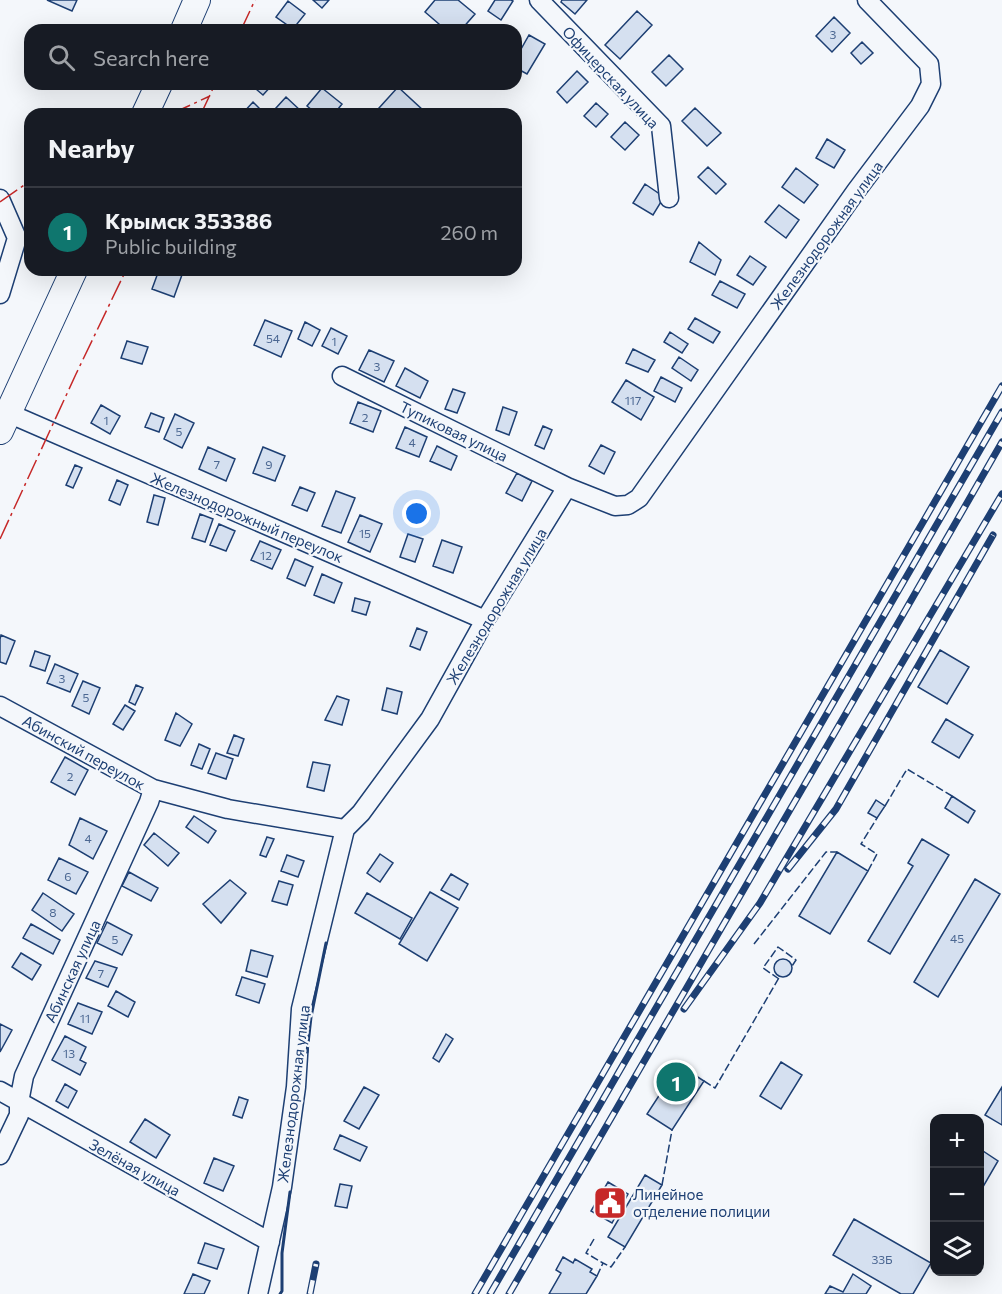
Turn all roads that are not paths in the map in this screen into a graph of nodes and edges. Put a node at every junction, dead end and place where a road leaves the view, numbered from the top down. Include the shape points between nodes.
1 (197, 0) edge
2 (539, 0) edge
3 (867, 0) edge
4 (187, 24) edge
5 (156, 90) edge
6 (148, 108) edge
7 (669, 198) dead end
8 (0, 199) edge
9 (71, 276) edge
10 (0, 294) edge
11 (342, 376) dead end
12 (4, 422) edge
13 (567, 487) junction
14 (485, 620) junction
15 (0, 706) edge
16 (153, 789) junction
17 (345, 828) junction
18 (0, 1091) edge
19 (19, 1102) junction
20 (0, 1155) edge
21 (270, 1242) junction
22 (258, 1294) edge

1 - 4 highway
2 - 7 street, Офицерская улица via 661,126
3 - 13 street, Железнодорожная улица via 929,64 931,84 920,106 639,498 628,505 615,506
5 - 6 highway
8 - 10 street via 17,238
9 - 12 highway
11 - 13 street, Тупиковая улица
12 - 14 street, Железнодорожный переулок via 43,430
13 - 14 street, Железнодорожная улица
14 - 17 street, Железнодорожная улица via 430,719 361,813
15 - 16 street, Абинский переулок
16 - 17 street, Абинский переулок via 228,809
16 - 19 street, Абинская улица via 24,1077
17 - 21 street, Железнодорожная улица via 301,1009 296,1087
18 - 19 street, Зелёная улица
19 - 20 street, Абинская улица via 19,1115
19 - 21 street, Зелёная улица
21 - 22 street, Железнодорожная улица

